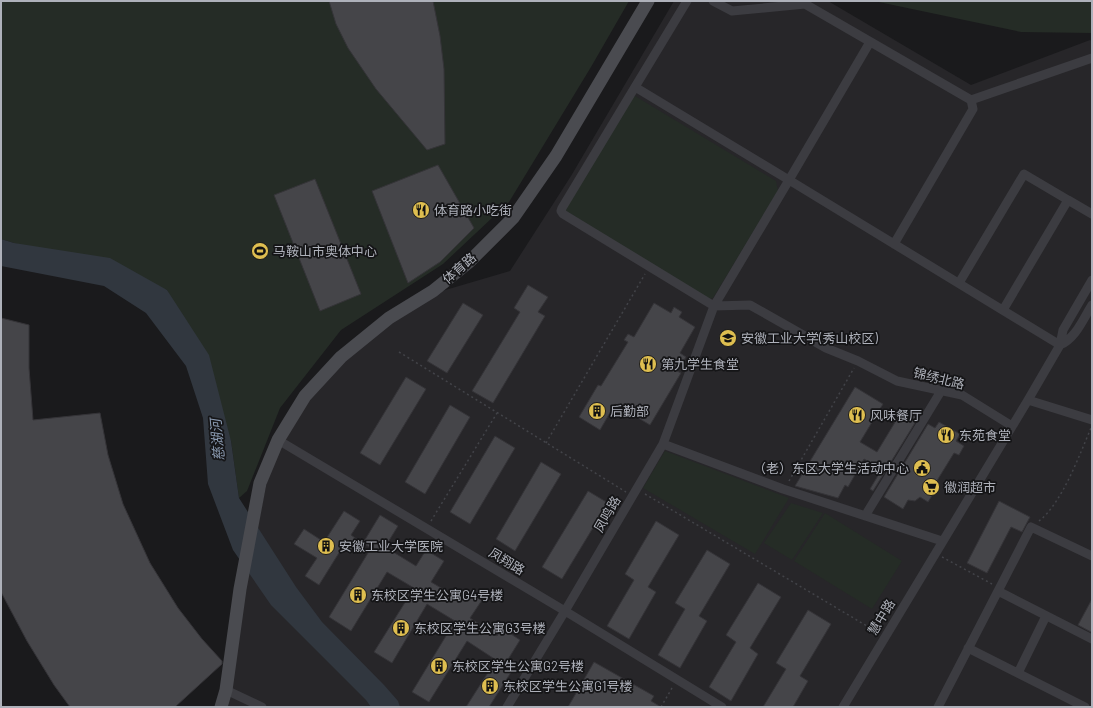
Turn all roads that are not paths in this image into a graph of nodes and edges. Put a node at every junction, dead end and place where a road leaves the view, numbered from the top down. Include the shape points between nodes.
1 (648, 1) edge
2 (687, 1) edge
3 (713, 1) edge
4 (870, 42) junction
5 (1092, 58) edge
6 (635, 87) junction
7 (971, 100) junction
8 (789, 180) junction
9 (1068, 200) junction
10 (1092, 214) edge
11 (894, 244) junction
12 (1092, 280) edge
13 (959, 283) junction
14 (1092, 305) edge
15 (714, 306) junction
16 (1003, 310) junction
17 (1060, 345) junction
18 (941, 391) junction
19 (1028, 400) junction
20 (1092, 420) edge
21 (1012, 426) junction
22 (278, 440) junction
23 (663, 444) junction
24 (865, 516) junction
25 (942, 541) junction
26 (1092, 556) edge
27 (998, 591) junction
28 (565, 611) junction
29 (1046, 616) junction
30 (1092, 640) edge
31 (968, 648) junction
32 (1018, 673) junction
33 (226, 690) junction
34 (220, 707) edge
35 (262, 707) edge
36 (507, 707) edge
37 (722, 707) edge
38 (843, 707) edge
39 (938, 707) edge
40 (1085, 707) edge

1 - 22 street, 体育路 via 556,156 513,218 469,262 433,291 389,318 341,357 305,396
2 - 6 street
3 - 4 street via 732,11 805,4
4 - 7 street
4 - 8 street, 凤鸣路
5 - 7 street
6 - 8 street
6 - 15 street via 561,211
7 - 11 street via 974,109
8 - 11 street
8 - 15 street, 凤鸣路
9 - 10 street
9 - 13 street via 1024,174
9 - 16 street
11 - 13 street
12 - 17 street via 1064,330
13 - 16 street
14 - 17 street via 1075,332
15 - 18 street, 锦绣北路 via 750,305 826,348 897,381
15 - 23 street, 凤鸣路
16 - 17 street
17 - 19 street, 慧中路
18 - 21 street, 锦绣北路 via 962,395
18 - 24 street
19 - 20 street
19 - 21 street, 慧中路
21 - 25 street, 慧中路
22 - 28 street, 凤翔路
22 - 33 street, 体育路 via 260,483 240,590
23 - 24 street via 783,489
23 - 28 street, 凤鸣路
24 - 25 street
25 - 38 street, 慧中路
26 - 27 street via 1031,527
27 - 29 street
27 - 31 street
28 - 36 street, 凤鸣路
28 - 37 street, 凤翔路
29 - 30 street
29 - 32 street
31 - 32 street
31 - 39 street
32 - 40 street
33 - 34 street, 体育路
33 - 35 street

